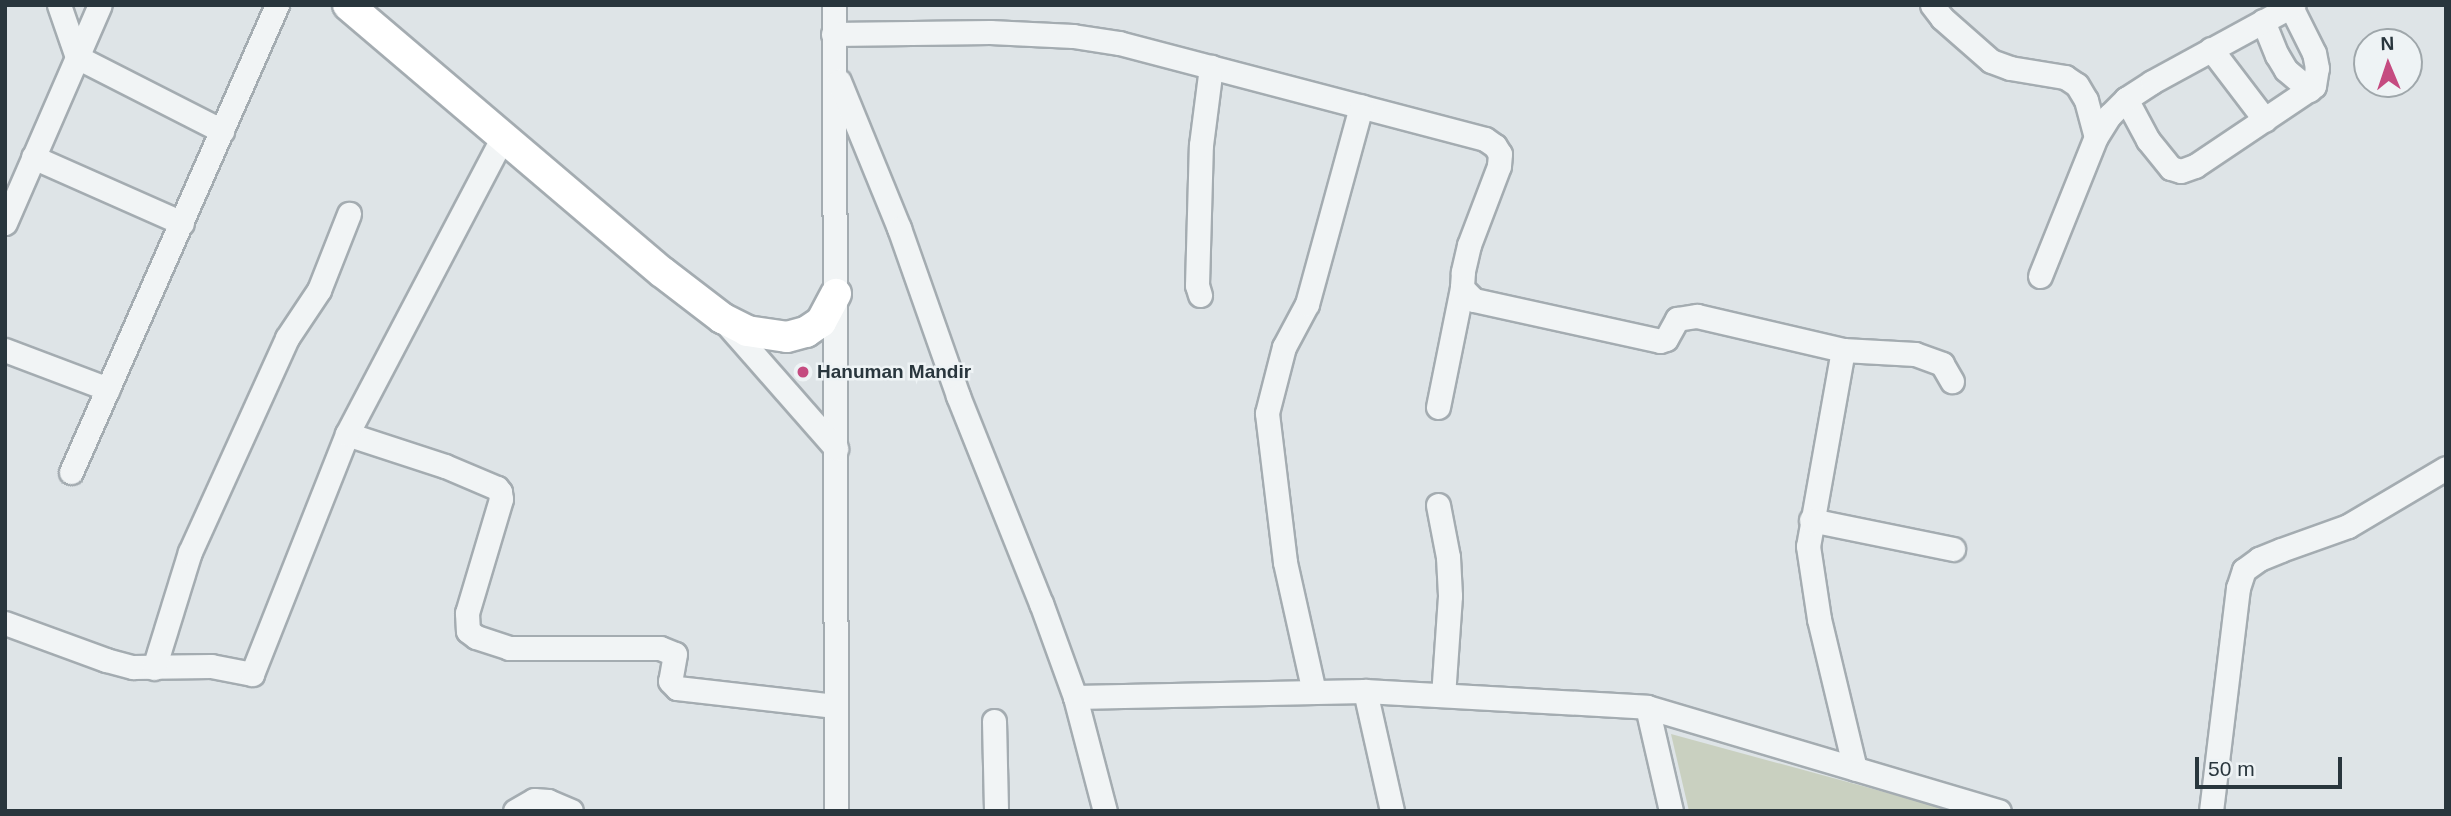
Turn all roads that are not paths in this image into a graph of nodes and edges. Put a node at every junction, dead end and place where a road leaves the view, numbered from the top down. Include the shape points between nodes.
1 (59, 5) edge
2 (100, 5) edge
3 (277, 5) edge
4 (348, 5) edge
5 (834, 5) edge
6 (1932, 5) edge
7 (2292, 6) edge
8 (2263, 21) junction
9 (833, 34) junction
10 (2211, 49) junction
11 (77, 57) junction
12 (1211, 67) junction
13 (833, 69) junction
14 (2310, 90) junction
15 (2126, 99) junction
16 (1361, 106) junction
17 (2265, 120) junction
18 (222, 131) junction
19 (2096, 136) junction
20 (503, 137) junction
21 (33, 157) junction
22 (349, 214) dead end
23 (5, 223) edge
24 (181, 223) junction
25 (2040, 276) dead end
26 (1462, 288) junction
27 (836, 295) junction
28 (1200, 295) dead end
29 (722, 318) junction
30 (5, 350) edge
31 (1843, 350) junction
32 (1952, 381) dead end
33 (108, 389) junction
34 (1438, 407) dead end
35 (347, 434) junction
36 (835, 448) junction
37 (2446, 468) edge
38 (71, 472) dead end
39 (1438, 505) dead end
40 (1811, 520) junction
41 (1953, 550) dead end
42 (5, 623) edge
43 (154, 668) junction
44 (1365, 691) junction
45 (1314, 692) junction
46 (1443, 695) junction
47 (1075, 697) junction
48 (835, 706) junction
49 (1647, 707) junction
50 (994, 721) dead end
51 (1855, 769) junction
52 (515, 811) edge
53 (571, 811) edge
54 (836, 811) edge
55 (996, 811) edge
56 (1105, 811) edge
57 (1392, 811) edge
58 (1671, 811) edge
59 (1999, 811) edge
60 (2211, 811) edge

1 - 11 street
2 - 11 street
3 - 18 street
4 - 20 main road
5 - 9 street
6 - 19 street via 1991,61 2064,77 2077,85
7 - 8 street
7 - 14 street via 2314,53 2317,79
8 - 10 street
8 - 14 street via 2286,69
9 - 12 street via 1073,36
9 - 13 street
10 - 15 street
10 - 17 street
11 - 18 street
11 - 21 street
12 - 16 street
12 - 28 street via 1201,145
13 - 27 street
13 - 47 street via 899,228 958,396
14 - 17 street
15 - 17 street via 2148,140 2178,172 2195,166
15 - 19 street
16 - 26 street via 1485,139 1500,155 1469,245
16 - 45 street via 1307,304 1284,347 1267,413 1285,562
18 - 24 street
19 - 25 street
20 - 29 main road
20 - 35 street
21 - 23 street
21 - 24 street
22 - 43 street via 319,290 287,338 190,552
24 - 33 street
26 - 31 street via 1467,296 1485,304 1656,341 1666,339 1677,319 1697,316
26 - 34 street
27 - 29 main road via 821,322 787,337 747,331
27 - 36 street
29 - 36 street
30 - 33 street
31 - 32 street via 1932,358 1942,363
31 - 40 street
33 - 38 street
35 - 43 street via 252,674 211,666
35 - 48 street via 445,466 500,492 467,613 468,631 476,637 509,648 660,648 674,653 670,681 677,688
36 - 48 street
37 - 60 street via 2348,526 2259,559 2244,570 2238,587
39 - 46 street via 1450,596
40 - 41 street
40 - 51 street via 1808,556 1819,619
42 - 43 street via 106,660
44 - 45 street
44 - 46 street
44 - 57 street
45 - 47 street
46 - 49 street
47 - 56 street
48 - 54 street
49 - 51 street
49 - 58 street
50 - 55 street
51 - 59 street
52 - 53 street via 534,800

